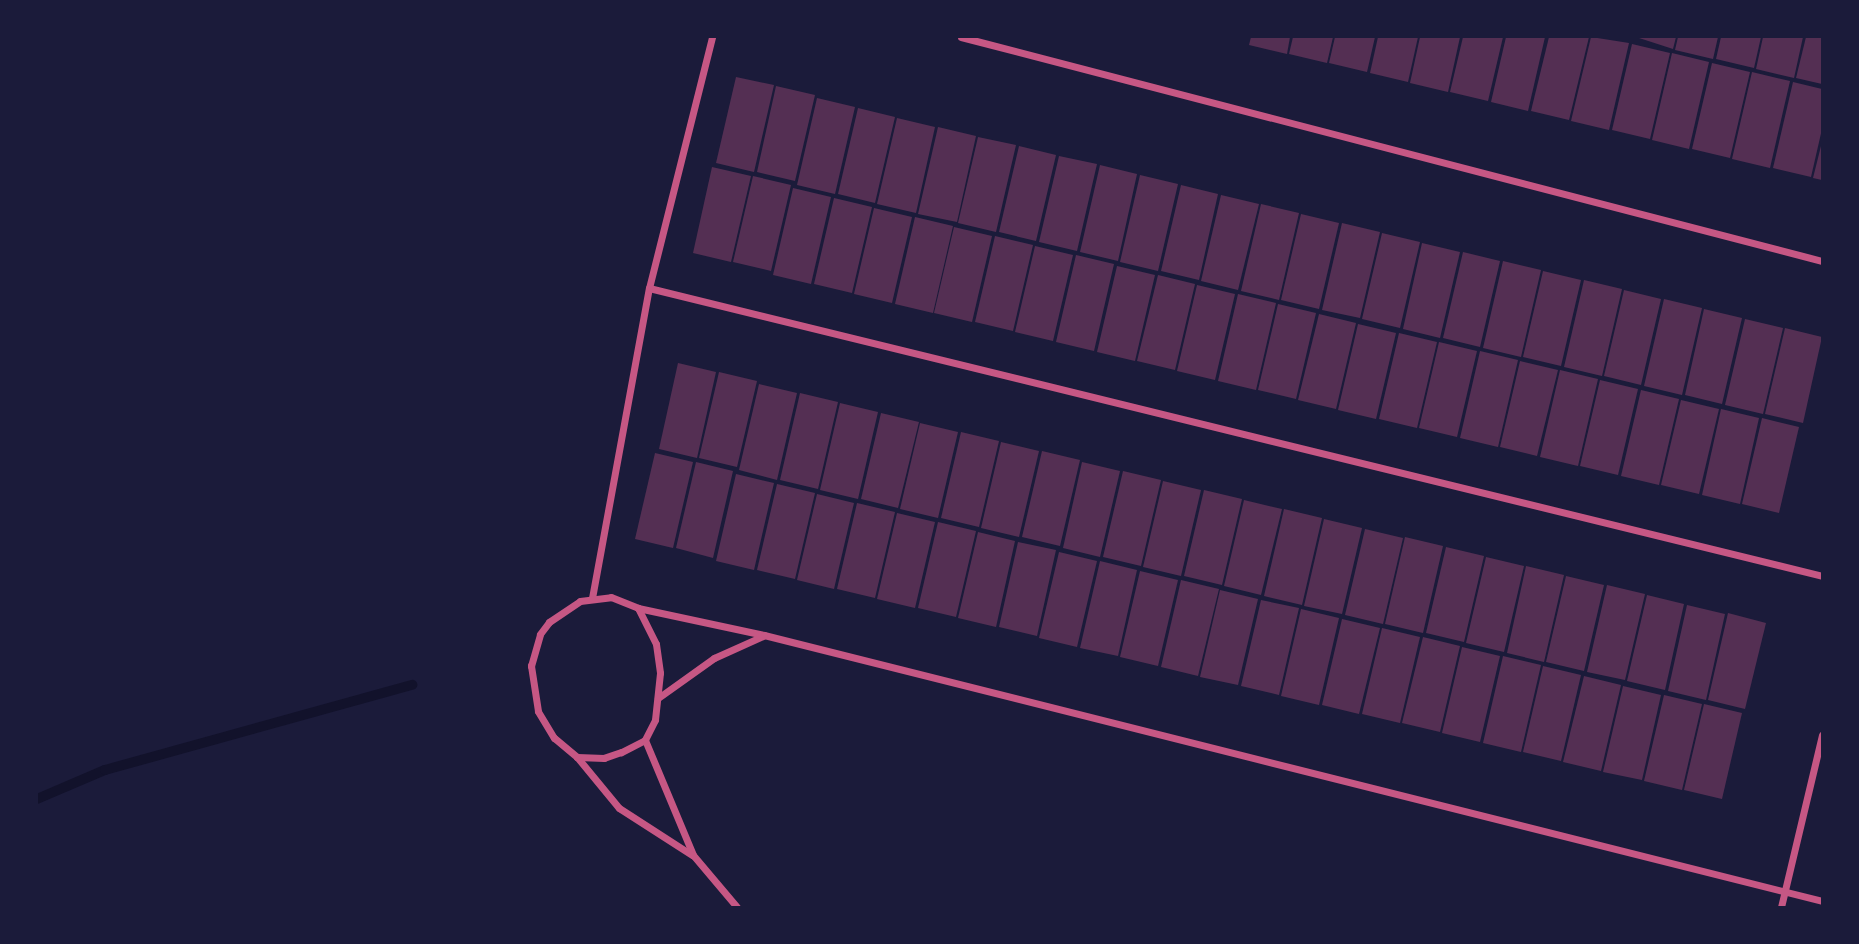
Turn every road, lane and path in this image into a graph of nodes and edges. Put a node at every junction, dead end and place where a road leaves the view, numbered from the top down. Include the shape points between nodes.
1 (712, 37) edge
2 (961, 37) edge
3 (1822, 261) edge
4 (649, 288) junction
5 (1822, 576) edge
6 (592, 598) junction
7 (638, 608) junction
8 (764, 635) junction
9 (659, 698) junction
10 (1822, 735) edge
11 (645, 740) junction
12 (577, 757) junction
13 (693, 855) junction
14 (1784, 892) junction
15 (1822, 901) edge
16 (737, 907) edge
17 (1781, 907) edge

1 - 4 street
2 - 3 street
4 - 5 street
4 - 6 street
6 - 7 street via 611,597
6 - 12 street via 566,608 549,622 540,634 531,666 538,711 554,738
7 - 8 street
7 - 9 street via 656,644
8 - 9 street via 714,658
8 - 14 street
9 - 11 street
10 - 14 street
11 - 12 street via 604,758
11 - 13 street
12 - 13 street via 619,808
13 - 16 street
14 - 15 street
14 - 17 street

